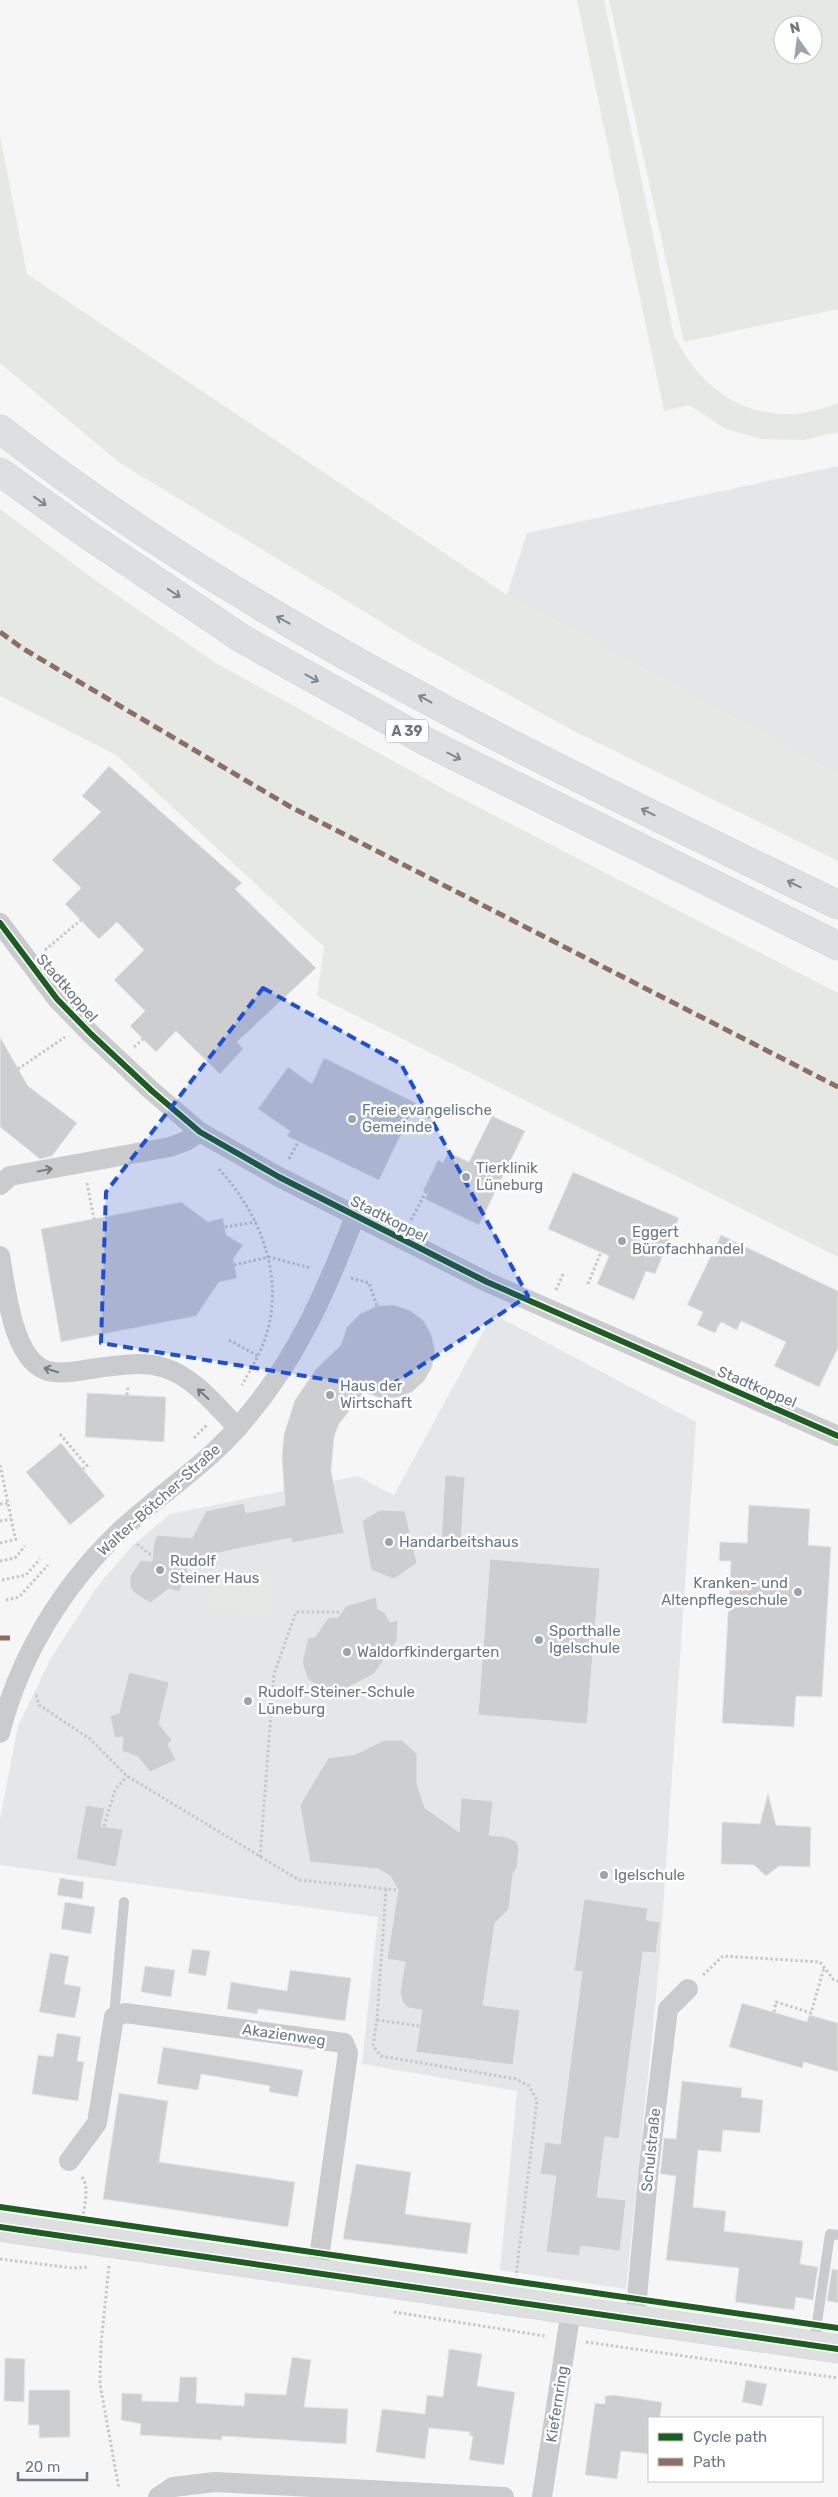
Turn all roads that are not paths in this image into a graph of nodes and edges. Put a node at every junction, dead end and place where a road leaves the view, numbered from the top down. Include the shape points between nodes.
1 (0, 429) edge
2 (0, 472) edge
3 (838, 905) edge
4 (0, 923) edge
5 (838, 946) edge
6 (200, 1132) junction
7 (0, 1185) edge
8 (355, 1216) junction
9 (0, 1256) edge
10 (238, 1428) junction
11 (838, 1436) edge
12 (0, 1733) edge
13 (124, 1902) dead end
14 (688, 1989) road end
15 (114, 2017) junction
16 (69, 2161) road end
17 (0, 2228) edge
18 (838, 2235) edge
19 (317, 2272) junction
20 (572, 2310) junction
21 (635, 2319) junction
22 (826, 2347) edge
23 (158, 2497) edge
24 (504, 2497) edge
25 (542, 2497) edge

3 -> 1 main road, A 39 via 445,710 259,606 108,508
2 -> 5 main road, A 39 via 241,638 428,742
4 - 6 street, Stadtkoppel via 57,998 119,1062
7 -> 6 street via 10,1176 170,1146
6 - 8 street, Stadtkoppel
8 - 10 street, Walter-Bötcher-Straße via 333,1274 296,1350 270,1390
8 - 11 street, Stadtkoppel via 548,1310
10 -> 9 street via 186,1379 166,1368 129,1364 61,1373 46,1371 32,1360 15,1330
10 - 12 street, Walter-Bötcher-Straße via 197,1468 120,1531 72,1585 25,1664
13 - 15 lane
14 - 21 street, Schulstraße via 668,2009
15 - 16 street via 97,2123
15 - 19 street, Akazienweg via 125,2013 344,2043 348,2053
17 - 19 main road
18 - 22 lane via 830,2234
19 - 20 main road
20 - 21 main road
20 - 25 street, Kiefernring
21 - 22 main road
23 - 24 street via 172,2487 215,2482

